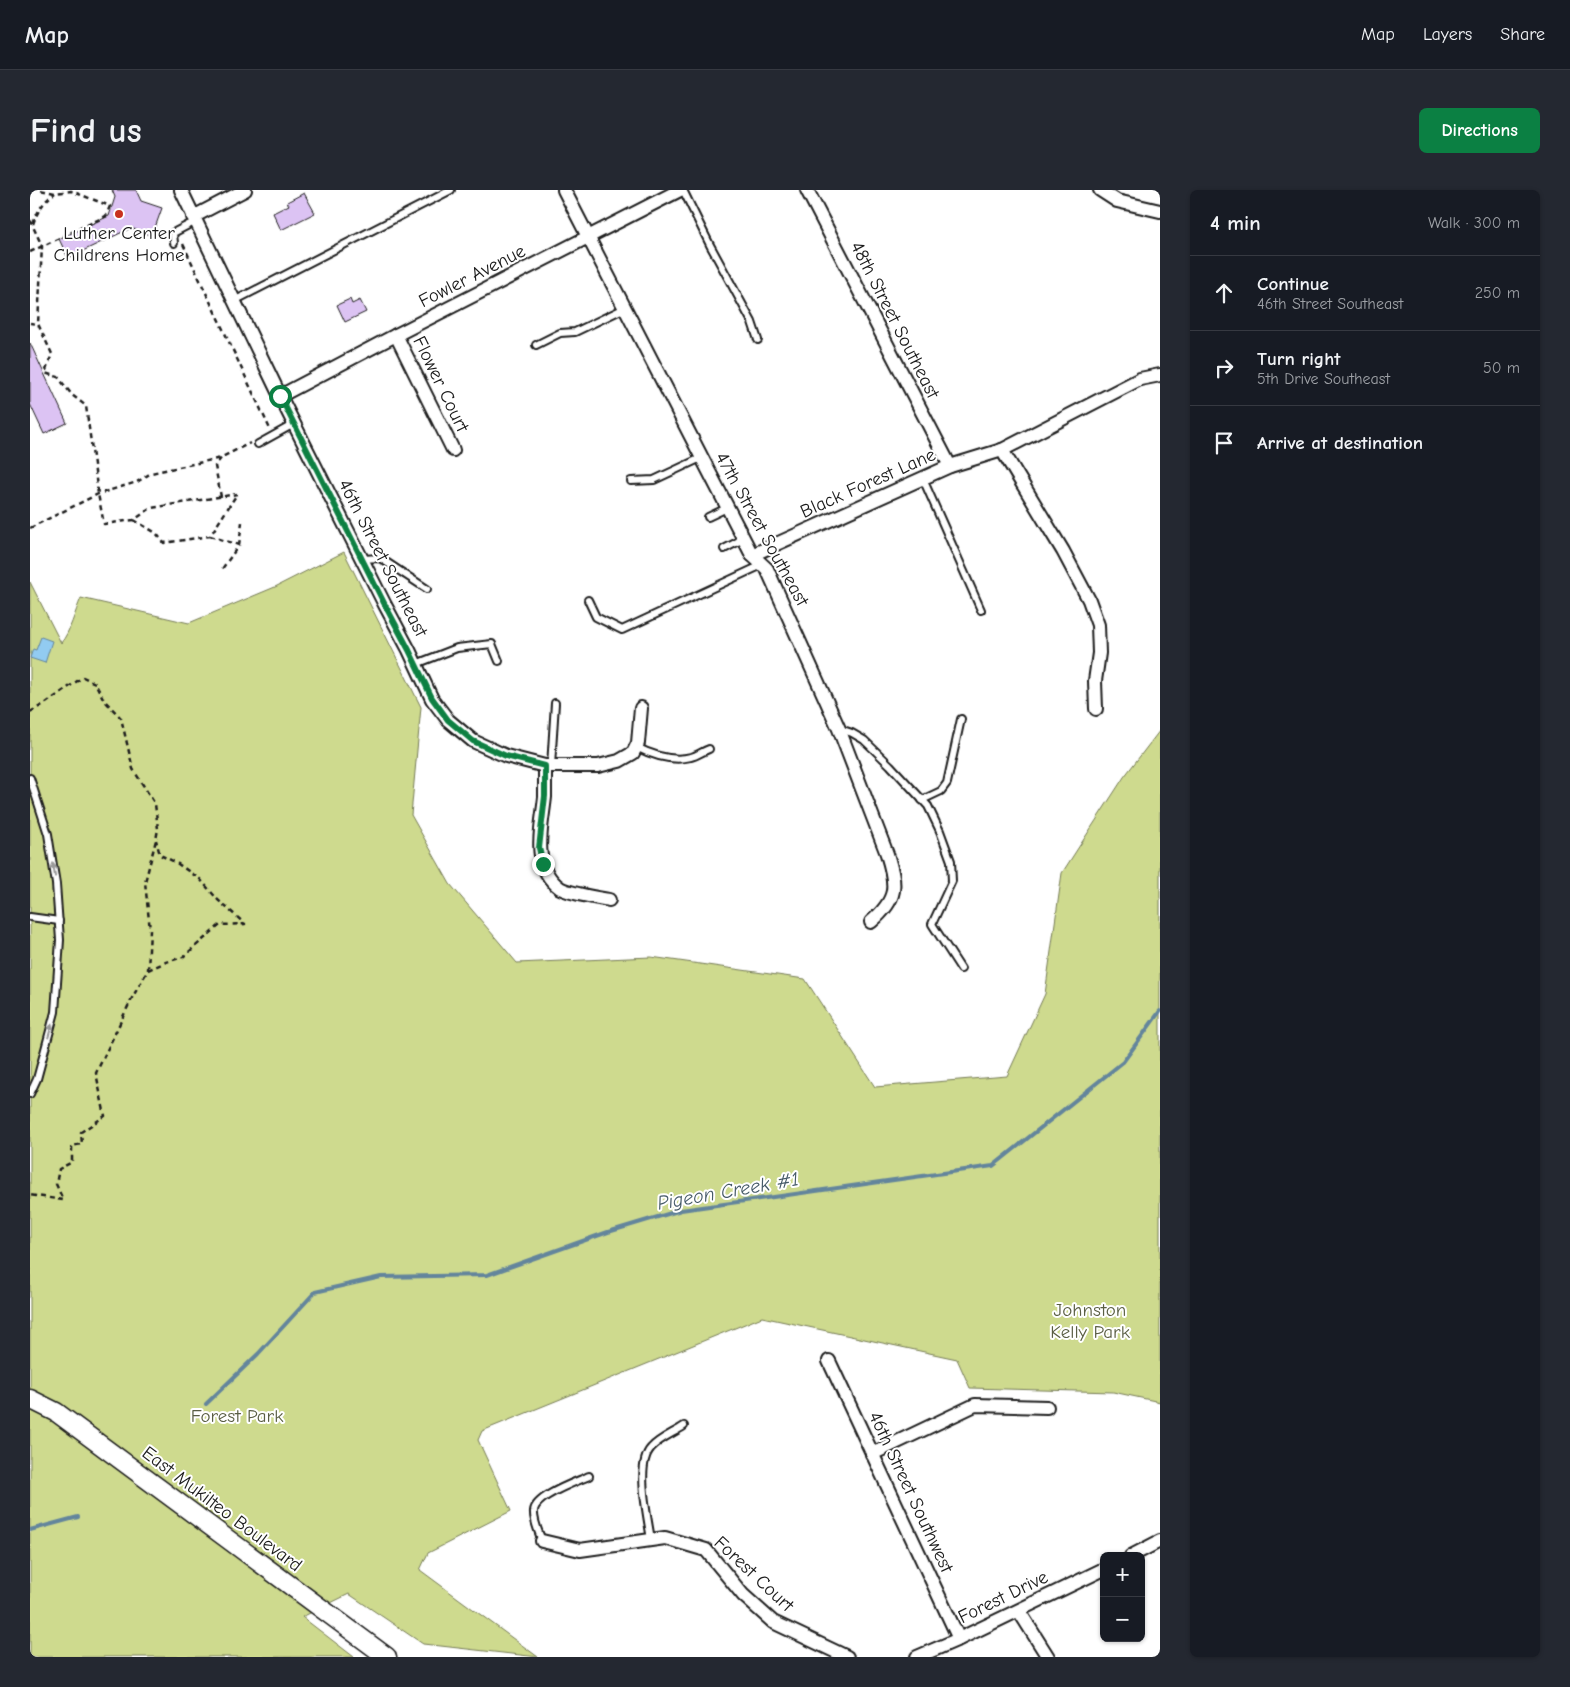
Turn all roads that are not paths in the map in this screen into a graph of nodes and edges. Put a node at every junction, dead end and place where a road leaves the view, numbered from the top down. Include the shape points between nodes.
1 (181, 190) edge
2 (245, 190) edge
3 (451, 190) edge
4 (564, 190) edge
5 (681, 190) edge
6 (807, 190) edge
7 (1100, 190) edge
8 (1160, 211) edge
9 (195, 219) junction
10 (588, 238) junction
11 (174, 243) dead end
12 (234, 301) junction
13 (625, 308) junction
14 (396, 335) junction
15 (758, 340) dead end
16 (536, 345) dead end
17 (1160, 374) edge
18 (280, 396) junction
19 (294, 424) junction
20 (257, 442) road end
21 (453, 450) dead end
22 (1002, 450) junction
23 (701, 458) junction
24 (950, 466) junction
25 (923, 479) junction
26 (631, 481) dead end
27 (727, 508) junction
28 (708, 518) dead end
29 (744, 539) junction
30 (724, 549) dead end
31 (752, 555) junction
32 (362, 559) junction
33 (762, 565) junction
34 (427, 590) dead end
35 (588, 600) dead end
36 (981, 610) dead end
37 (500, 661) dead end
38 (416, 664) junction
39 (556, 703) dead end
40 (641, 708) dead end
41 (1096, 709) dead end
42 (960, 719) dead end
43 (839, 729) junction
44 (636, 747) junction
45 (709, 748) dead end
46 (548, 766) junction
47 (30, 778) edge
48 (922, 800) junction
49 (609, 900) dead end
50 (30, 917) edge
51 (59, 921) junction
52 (871, 922) dead end
53 (961, 969) dead end
54 (30, 1094) edge
55 (829, 1361) dead end
56 (30, 1399) edge
57 (1047, 1407) dead end
58 (684, 1426) dead end
59 (872, 1454) junction
60 (589, 1476) dead end
61 (651, 1540) junction
62 (542, 1541) joint
63 (1160, 1541) edge
64 (1139, 1552) edge
65 (1100, 1571) edge
66 (1019, 1611) junction
67 (959, 1639) junction
68 (387, 1657) edge
69 (848, 1657) edge
70 (917, 1657) edge
71 (1048, 1657) edge

1 - 9 street, 46th Street Southeast
2 - 9 street
3 - 12 lane
4 - 10 street, 47th Street Southeast
5 - 10 street, Fowler Avenue
5 - 15 lane via 752,322
6 - 24 street, 48th Street Southeast
7 - 8 street via 1117,201
9 - 11 lane via 173,233
9 - 12 street, 46th Street Southeast
10 - 13 street, 47th Street Southeast
10 - 14 street, Fowler Avenue
12 - 18 street, 46th Street Southeast
13 - 16 lane via 575,332 560,333
13 - 23 street, 47th Street Southeast
14 - 18 street, Fowler Avenue
14 - 21 street, Flower Court
17 - 22 street, Black Forest Lane via 1140,379
18 - 19 street, 46th Street Southeast
19 - 20 lane
19 - 32 street, 46th Street Southeast
22 - 24 street, Black Forest Lane
22 - 41 street via 1089,600 1098,626
23 - 26 lane via 654,480
23 - 27 street, 47th Street Southeast
24 - 25 street, Black Forest Lane
25 - 31 street, Black Forest Lane
25 - 36 lane
27 - 28 lane
27 - 29 street, 47th Street Southeast
29 - 30 lane
29 - 31 street, 47th Street Southeast
31 - 33 street, 47th Street Southeast
32 - 34 lane via 380,558
32 - 38 street, 46th Street Southeast
33 - 35 lane via 622,630 596,617
33 - 43 street, 47th Street Southeast via 782,600
37 - 38 lane via 492,644 457,648
38 - 46 street, 46th Street Southeast via 442,713 473,741 506,756
39 - 46 lane
40 - 44 street
42 - 48 lane via 947,783 941,791
43 - 48 lane via 864,740
43 - 52 street, 47th Street Southeast via 893,873 891,900
44 - 45 lane via 672,759 691,758
44 - 46 street, 46th Street Southeast via 619,761 598,766
46 - 49 street via 539,848 543,864 551,879 562,889
51 -> 47 lane via 48,834
48 - 53 lane via 940,830 951,861 952,881 932,924
50 - 51 lane
54 -> 51 lane via 55,1012
55 - 59 street, 46th Street Southwest
56 - 68 main road, East Mukilteo Boulevard via 56,1412
57 - 59 street via 975,1405
58 - 61 lane via 650,1448 646,1458 643,1472
59 - 67 street, 46th Street Southwest
60 - 62 lane via 537,1502 534,1519
61 - 62 street, Forest Court via 580,1550
61 - 69 street, Forest Court via 665,1538 706,1550 743,1595 773,1622
63 - 64 street
65 - 66 street, Forest Drive
66 - 67 street, Forest Drive
66 - 71 street
67 - 70 street, Forest Drive

